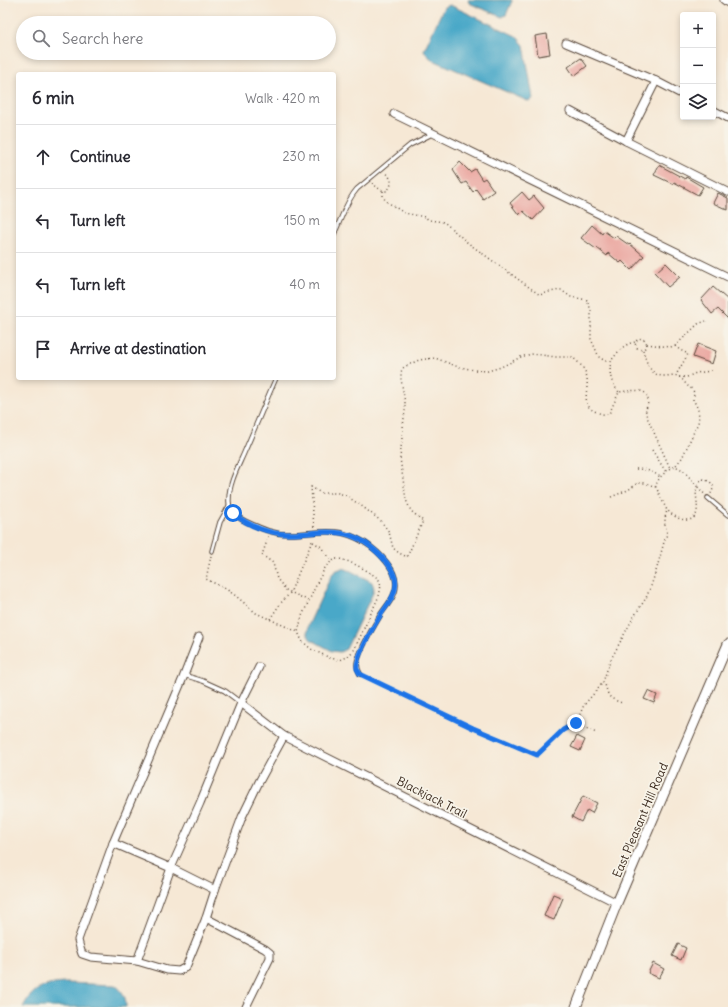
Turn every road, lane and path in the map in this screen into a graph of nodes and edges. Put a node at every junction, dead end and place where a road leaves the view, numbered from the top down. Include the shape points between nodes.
1 (724, 0) edge
2 (728, 3) edge
3 (566, 43) dead end
4 (656, 81) junction
5 (680, 93) edge
6 (570, 111) dead end
7 (716, 112) edge
8 (394, 114) dead end
9 (728, 118) edge
10 (433, 133) junction
11 (626, 141) junction
12 (383, 167) junction
13 (368, 180) junction
14 (383, 191) junction
15 (728, 192) edge
16 (336, 230) edge
17 (728, 278) edge
18 (706, 320) dead end
19 (636, 342) junction
20 (647, 344) junction
21 (676, 346) junction
22 (643, 350) junction
23 (611, 361) junction
24 (711, 371) dead end
25 (676, 375) junction
26 (679, 377) junction
27 (275, 380) edge
28 (620, 392) junction
29 (652, 450) dead end
30 (676, 466) junction
31 (670, 468) junction
32 (636, 469) dead end
33 (666, 472) junction
34 (660, 478) junction
35 (697, 486) junction
36 (656, 487) junction
37 (611, 497) dead end
38 (708, 498) junction
39 (229, 506) junction
40 (667, 510) junction
41 (728, 515) edge
42 (269, 532) junction
43 (314, 533) junction
44 (313, 542) junction
45 (212, 551) joint
46 (332, 561) junction
47 (290, 593) junction
48 (309, 601) junction
49 (270, 619) junction
50 (298, 632) junction
51 (199, 637) dead end
52 (728, 644) edge
53 (259, 667) dead end
54 (360, 674) joint
55 (184, 675) junction
56 (603, 682) junction
57 (241, 703) junction
58 (622, 703) dead end
59 (576, 723) junction
60 (596, 733) dead end
61 (284, 736) junction
62 (113, 843) junction
63 (171, 868) junction
64 (215, 890) junction
65 (617, 903) junction
66 (206, 918) junction
67 (137, 961) junction
68 (246, 1007) edge
69 (576, 1007) edge

1 - 2 street
3 - 4 street
4 - 5 street
4 - 11 street
6 - 11 street
7 - 9 street
8 - 10 street
10 - 12 lane via 410,145
10 - 17 street
11 - 15 street
12 - 13 lane
12 - 14 path via 392,183 387,191
13 - 14 path
13 - 16 lane via 353,193
14 - 23 path via 386,201 404,213 444,222 468,244 540,295 561,290 572,297 587,300 591,339 599,357
18 - 21 path via 698,324
19 - 20 path via 642,339
19 - 22 path via 637,348
19 - 23 path via 627,344
20 - 21 path
20 - 22 path
21 - 25 path via 688,354
22 - 25 path via 650,369 658,376
23 - 28 path via 612,383
24 - 26 path
25 - 26 path
26 - 30 path via 693,390 693,400 700,418
27 - 39 lane via 233,480 228,498
28 - 31 path via 638,390 648,397 647,417
28 - 43 path via 609,414 590,409 586,400 586,373 572,357 531,354 488,370 456,366 435,358 412,363 401,372 406,411 400,458 406,500 411,511 423,521 407,557 392,548 389,532 381,521 363,507 345,495 321,493 312,487
29 - 33 path
30 - 31 path
30 - 35 path
31 - 33 path
32 - 34 path via 649,470
33 - 34 path
34 - 36 path
35 - 38 path
35 - 38 path via 703,479 714,486
35 - 40 path via 696,516 682,519
36 - 37 path via 638,483
36 - 40 path
38 - 41 lane
39 - 42 lane via 239,518
39 - 45 lane via 220,522
40 - 56 path via 667,534 651,586 610,661
42 - 43 lane via 290,535
42 - 47 path via 262,555 273,563 277,579
43 - 44 path
43 - 54 lane via 341,533 360,539 393,571 396,585 394,593 359,658 357,668
44 - 46 path via 320,546
44 - 47 path
45 - 49 path via 206,578 226,588 256,613
46 - 48 path via 326,566
46 - 50 path via 336,559 352,563 379,580 381,587 354,650 340,660 330,658 311,649 302,641
47 - 48 path
47 - 49 path
48 - 50 path
49 - 50 path
51 - 55 street
52 - 65 street, East Pleasant Hill Road
53 - 57 street
54 - 59 path via 473,728 537,755 563,730
55 - 57 lane via 214,686
55 - 62 street
56 - 58 path via 608,695
56 - 59 path via 584,705
57 - 61 street, Blackjack Trail
57 - 63 street
59 - 60 path
61 - 64 street via 248,804
61 - 65 street, Blackjack Trail
62 - 63 street
62 - 67 street via 78,940 82,954
63 - 64 street
63 - 67 street
64 - 66 street
65 - 69 street, East Pleasant Hill Road
66 - 67 street via 186,967 179,971 167,970
66 - 68 street via 270,953 270,958

